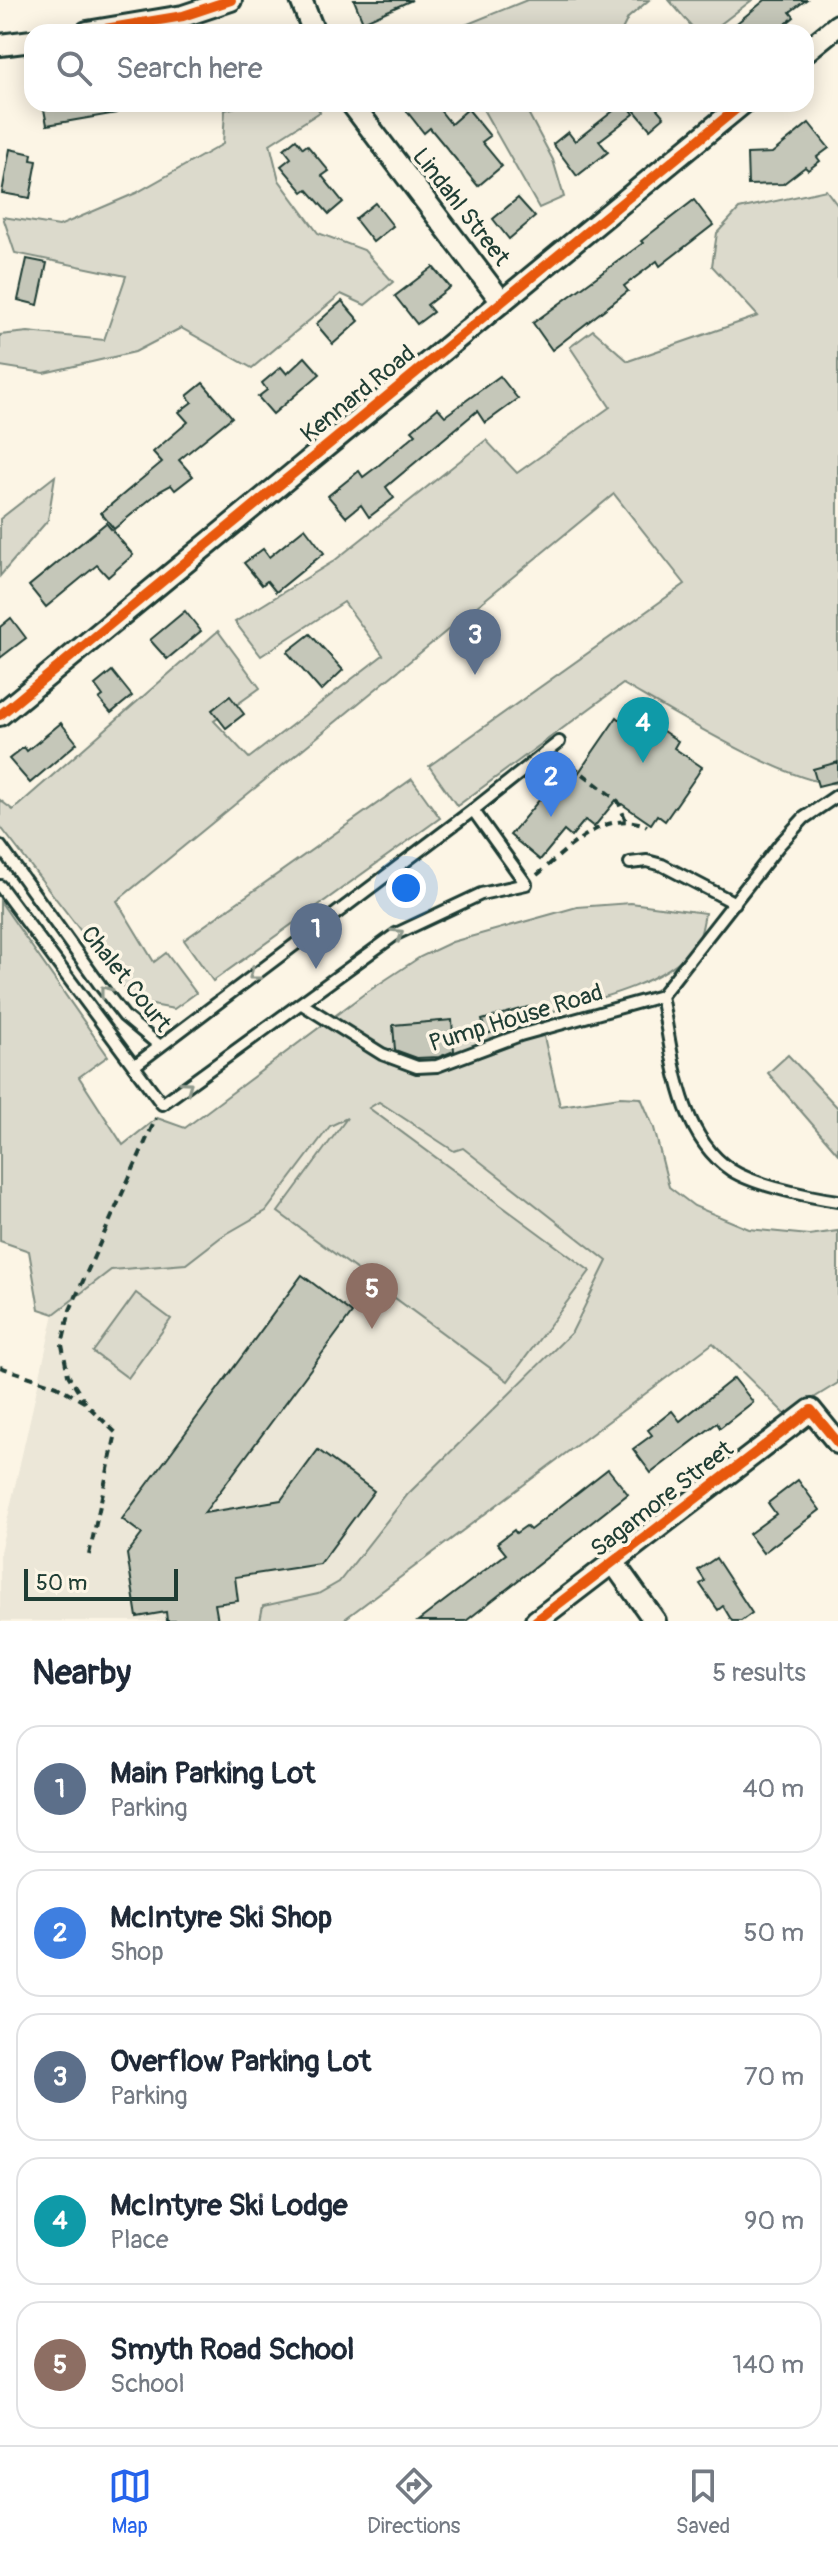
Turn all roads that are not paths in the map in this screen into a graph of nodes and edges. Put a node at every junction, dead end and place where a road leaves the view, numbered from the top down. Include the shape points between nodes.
1 (231, 0) edge
2 (301, 0) edge
3 (135, 24) edge
4 (311, 24) edge
5 (838, 25) edge
6 (24, 42) edge
7 (814, 44) edge
8 (0, 45) edge
9 (358, 112) edge
10 (732, 112) edge
11 (502, 302) junction
12 (0, 715) edge
13 (555, 746) road end
14 (838, 795) edge
15 (473, 810) junction
16 (0, 846) edge
17 (630, 863) dead end
18 (0, 886) edge
19 (735, 903) junction
20 (661, 996) junction
21 (302, 1004) junction
22 (160, 1046) junction
23 (134, 1066) junction
24 (838, 1201) edge
25 (838, 1443) edge
26 (613, 1562) junction
27 (536, 1621) edge
28 (655, 1621) edge

1 - 3 street
2 - 4 street
5 - 7 street
6 - 8 street
9 - 11 street, Lindahl Street
10 - 11 street, Kennard Road
11 - 12 street, Kennard Road
13 - 15 lane
14 - 19 lane via 804,818
21 -> 15 lane via 408,928 481,894 526,884
15 -> 22 lane
22 -> 16 lane, Chalet Court via 124,1016
17 - 19 lane via 662,865
18 - 23 lane, Chalet Court
19 - 20 lane
20 - 21 lane, Pump House Road via 551,1025 427,1067 402,1064 382,1054
20 - 24 lane via 692,1121 714,1156 749,1179
23 -> 21 lane via 162,1104
22 - 23 lane, Chalet Court
25 - 26 street, Sagamore Street via 811,1410
26 - 27 street, Sagamore Street
26 - 28 street

